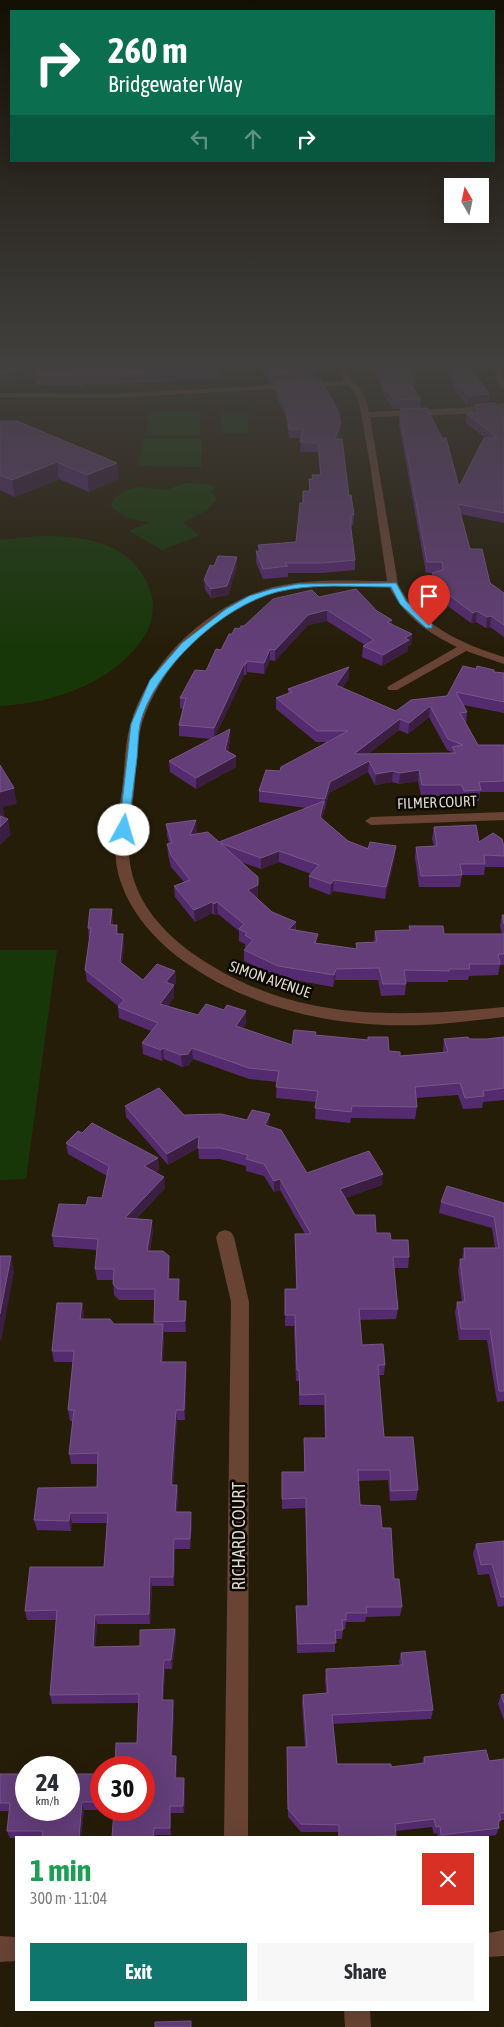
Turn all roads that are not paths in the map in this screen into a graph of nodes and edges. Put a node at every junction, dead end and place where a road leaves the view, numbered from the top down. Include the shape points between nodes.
1 (373, 458) edge
2 (393, 584) junction
3 (465, 647) junction
4 (504, 661) edge
5 (394, 688) dead end
6 (504, 816) edge
7 (371, 821) dead end
8 (504, 1012) edge
9 (224, 1237) dead end
10 (236, 1836) edge
11 (504, 1943) edge
12 (489, 1945) edge
13 (0, 1949) edge
14 (15, 1949) edge
15 (357, 2011) edge
16 (358, 2027) edge

1 - 2 street
2 - 3 street via 402,602 414,614
2 - 8 street, SIMON AVENUE via 318,584 275,590 228,611 185,645 155,680 136,724 121,849 125,871 132,893 164,939 213,976 248,992 317,1012 364,1018 411,1020
3 - 4 street
3 - 5 street
6 - 7 street, FILMER COURT
9 - 10 street, RICHARD COURT via 240,1302
11 - 12 street
13 - 14 street
15 - 16 street

